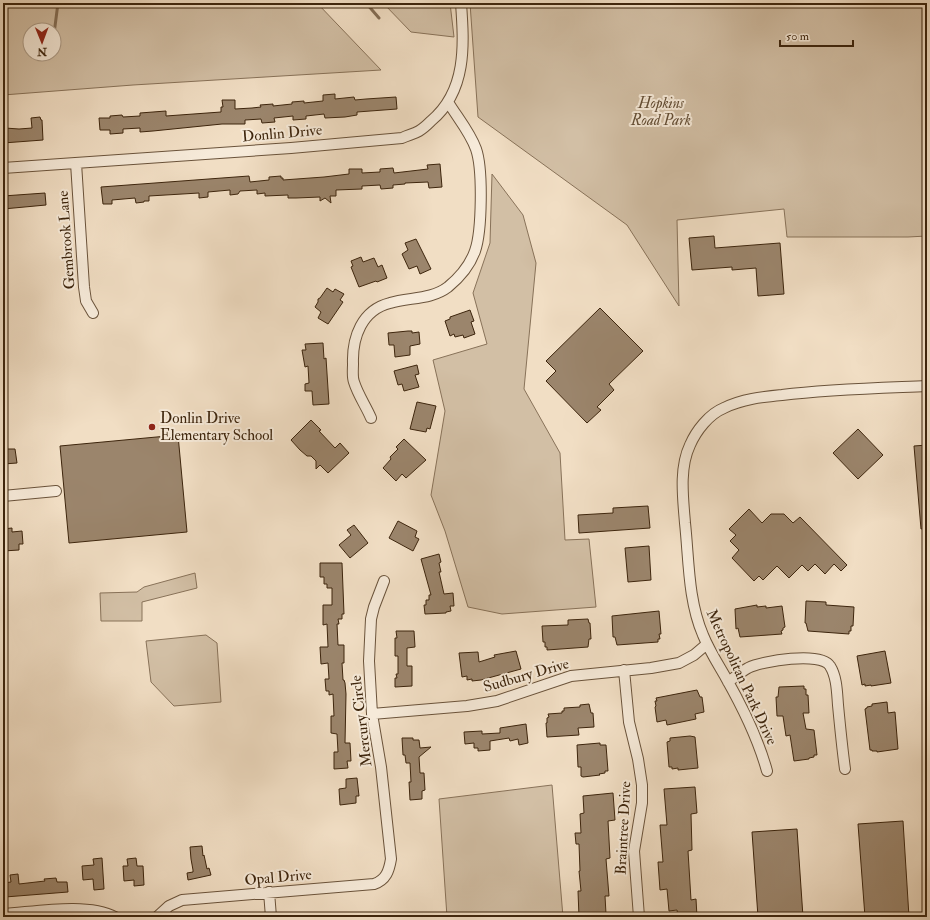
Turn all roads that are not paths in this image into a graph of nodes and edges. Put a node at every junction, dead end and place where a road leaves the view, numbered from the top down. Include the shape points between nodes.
1 (461, 3) edge
2 (448, 102) junction
3 (76, 163) junction
4 (3, 168) edge
5 (93, 313) dead end
6 (927, 386) edge
7 (371, 418) dead end
8 (56, 491) dead end
9 (3, 496) edge
10 (384, 581) dead end
11 (707, 644) junction
12 (624, 670) junction
13 (728, 682) junction
14 (372, 714) junction
15 (845, 769) dead end
16 (767, 771) dead end
17 (391, 859) joint
18 (269, 892) junction
19 (3, 914) edge
20 (115, 917) edge
21 (157, 917) edge
22 (270, 917) edge
23 (639, 917) edge

1 - 2 street, Donlin Drive via 461,67 459,80
2 - 3 street, Donlin Drive via 437,116 419,131 402,138
2 - 7 street via 476,150 480,173 480,229 475,251 464,271 448,287 421,298 382,305 372,310 364,319 352,353 353,381
3 - 4 street, Donlin Drive
3 - 5 street, Gembrook Lane via 84,288 86,301
6 - 11 street, Metropolitan Park Drive via 806,392 750,399 718,410 702,426 690,445 684,465 683,496 691,594 694,611
8 - 9 street
10 - 14 street, Mercury Circle via 374,607 369,634
11 - 12 street, Sudbury Drive via 679,663
11 - 13 street, Metropolitan Park Drive
12 - 14 street, Sudbury Drive via 571,676 497,701
12 - 23 street, Braintree Drive via 629,722 642,785 642,803 634,851
13 - 15 street via 748,668 784,659 806,658 828,664 832,668 835,683
13 - 16 street, Metropolitan Park Drive via 752,728
14 - 17 street, Mercury Circle via 382,774
17 - 18 street, Opal Drive via 389,871 380,882 374,884
18 - 21 street, Opal Drive via 182,900 169,906
18 - 22 street
19 - 20 street via 92,909

